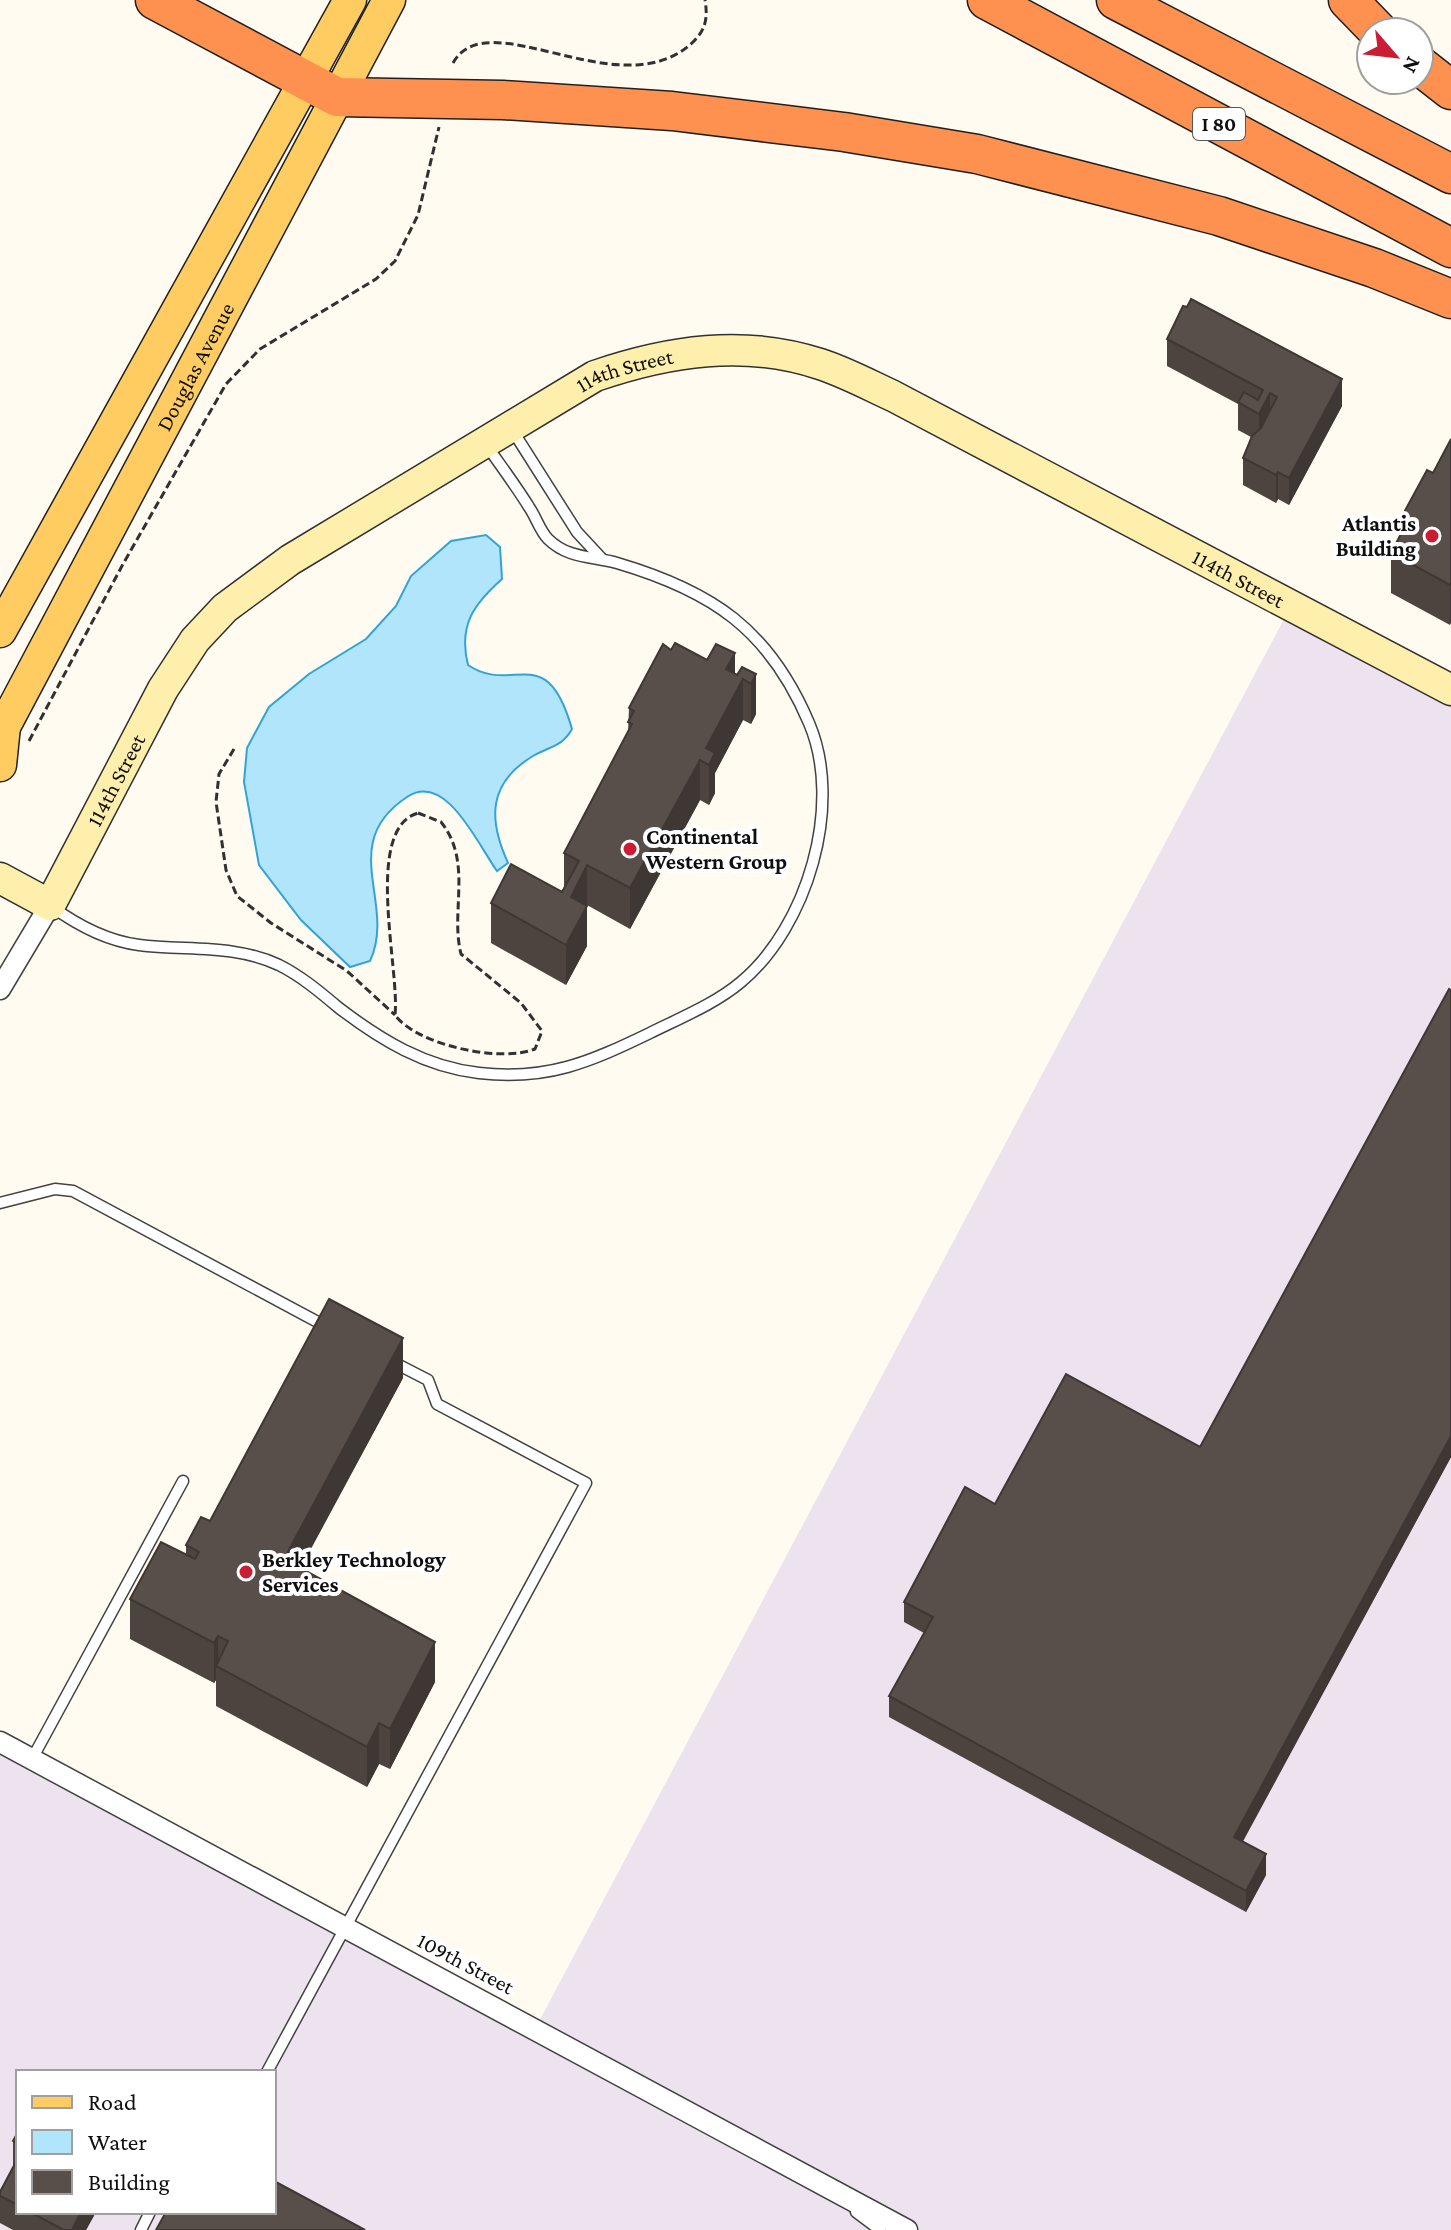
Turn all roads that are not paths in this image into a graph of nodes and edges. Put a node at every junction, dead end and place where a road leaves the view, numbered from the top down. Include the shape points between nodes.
1 (155, 0) edge
2 (350, 0) edge
3 (389, 0) edge
4 (987, 0) edge
5 (1116, 0) edge
6 (1348, 0) edge
7 (1364, 16) edge
8 (1435, 78) edge
9 (321, 88) junction
10 (1451, 90) edge
11 (1451, 174) edge
12 (1451, 248) edge
13 (1451, 299) edge
14 (496, 434) junction
15 (604, 560) junction
16 (0, 631) edge
17 (1451, 690) edge
18 (11, 734) edge
19 (0, 765) edge
20 (0, 878) edge
21 (50, 905) junction
22 (0, 989) edge
23 (0, 1203) edge
24 (332, 1329) edge
25 (387, 1358) edge
26 (183, 1481) dead end
27 (0, 1742) edge
28 (32, 1759) junction
29 (346, 1926) junction
30 (268, 2070) edge
31 (810, 2177) junction
32 (880, 2230) edge
33 (907, 2230) edge

1 - 9 highway
2 - 9 main road, Douglas Avenue
3 - 9 main road, Douglas Avenue
4 - 12 highway, I 80
5 - 11 highway
6 - 7 highway
8 - 10 highway
9 - 13 highway via 672,111 977,154 1219,216
9 - 16 main road, Douglas Avenue
9 - 18 main road, Douglas Avenue
14 - 15 lane
14 - 15 lane via 548,539 585,560
14 - 17 street, 114th Street via 595,376 666,355 720,349 818,363 893,396
14 - 21 street, 114th Street via 290,560 225,608 195,640 163,689
15 - 21 lane via 699,592 732,616 765,649 811,725 821,810 805,889 770,951 720,997 592,1061 547,1074 479,1073 401,1049 276,964 207,947 137,945 73,922
18 - 19 main road
20 - 21 street
21 - 22 street, 114th Street
23 - 24 lane via 55,1189 73,1191
25 - 29 lane via 428,1380 437,1404 586,1483
26 - 28 lane
27 - 28 street, 109th Street
28 - 29 street, 109th Street
29 - 30 lane
29 - 31 street, 109th Street
31 - 32 lane
31 - 33 street, 109th Street

